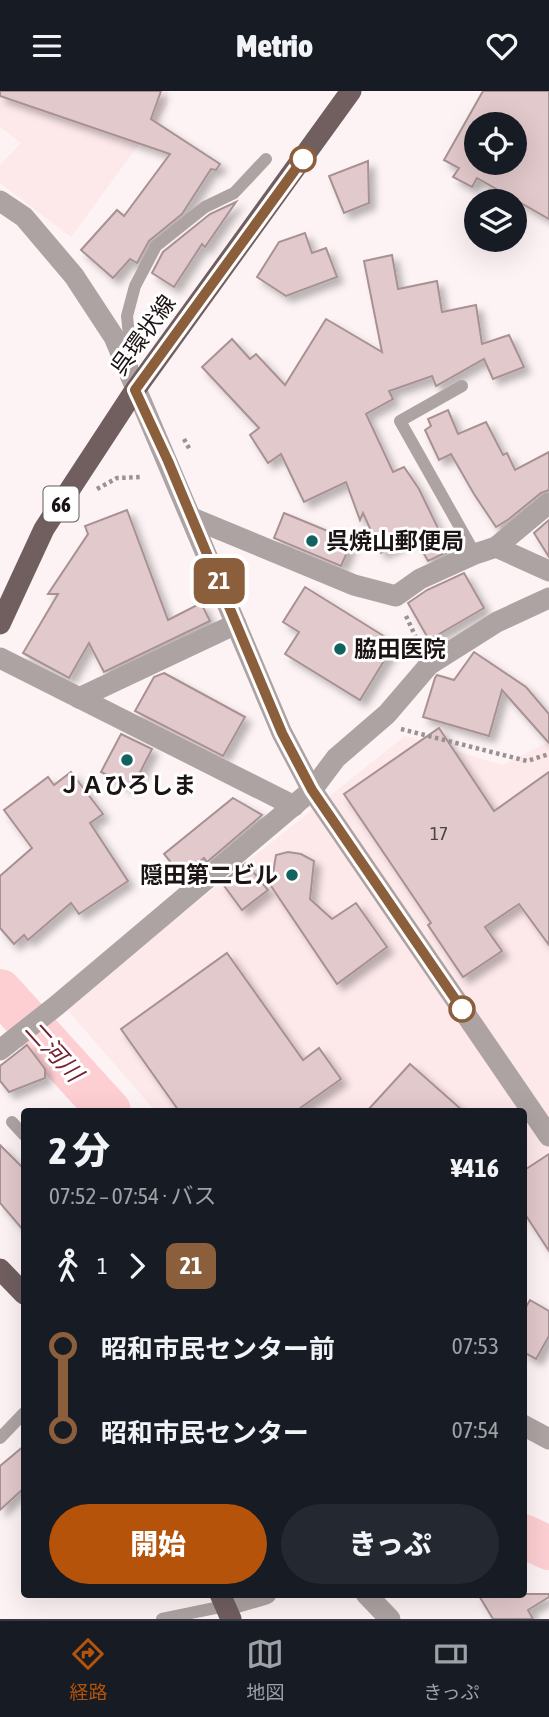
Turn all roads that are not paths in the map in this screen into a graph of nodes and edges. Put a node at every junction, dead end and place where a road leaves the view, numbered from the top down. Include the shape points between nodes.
1 (351, 91) edge
2 (265, 159) dead end
3 (0, 201) edge
4 (462, 386) dead end
5 (135, 390) junction
6 (549, 502) edge
7 (192, 518) junction
8 (496, 547) junction
9 (475, 554) junction
10 (549, 571) edge
11 (549, 598) edge
12 (0, 624) edge
13 (236, 624) junction
14 (0, 658) edge
15 (79, 698) junction
16 (312, 790) junction
17 (293, 806) junction
18 (0, 1050) edge
19 (12, 1122) dead end
20 (21, 1132) edge
21 (549, 1136) edge
22 (0, 1269) edge
23 (21, 1291) edge
24 (21, 1416) edge
25 (527, 1427) edge
26 (0, 1438) edge
27 (549, 1439) edge
28 (253, 1598) edge
29 (370, 1598) edge
30 (225, 1606) edge
31 (162, 1619) edge
32 (390, 1619) edge

1 - 5 main road, 呉環状線 / 66
2 - 5 lane via 234,193 205,207 156,246 135,286 127,316
3 - 5 street via 24,217 74,276 114,337
4 - 9 lane via 400,421
5 - 7 street
5 - 12 main road, 呉環状線 / 66 via 44,529
6 - 8 street
7 - 9 street via 354,585 396,596 420,579
7 - 13 street
8 - 9 street
8 - 10 street
11 - 16 street via 497,622 429,665 387,714 336,758
13 - 15 street
13 - 16 street via 282,733
14 - 15 street
15 - 17 street
16 - 17 street
16 - 21 street
17 - 18 street
19 - 20 lane
22 - 23 main road
24 - 26 lane
25 - 27 street
28 - 30 street
29 - 32 street
30 - 31 lane

